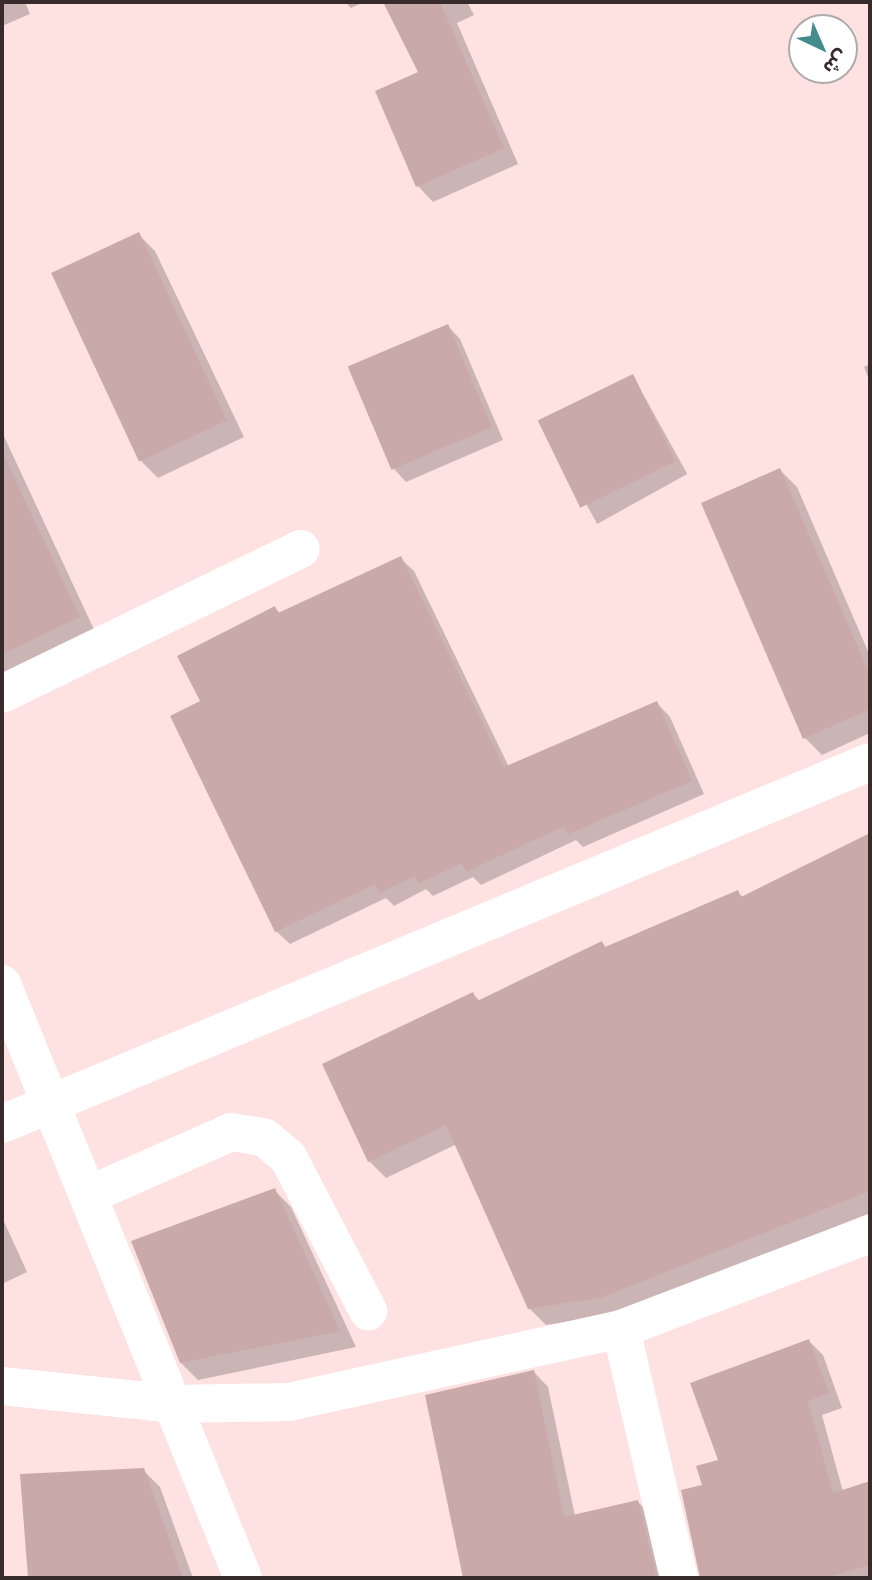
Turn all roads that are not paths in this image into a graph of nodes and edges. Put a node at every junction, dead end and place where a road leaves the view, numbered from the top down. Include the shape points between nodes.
1 (302, 549) dead end
2 (2, 694) edge
3 (870, 762) edge
4 (2, 984) edge
5 (54, 1104) junction
6 (2, 1124) edge
7 (91, 1194) junction
8 (870, 1234) edge
9 (369, 1311) dead end
10 (621, 1329) junction
11 (2, 1386) edge
12 (176, 1404) junction
13 (243, 1578) edge
14 (679, 1578) edge

1 - 2 street
3 - 5 street
4 - 5 street
5 - 6 street
5 - 7 street
7 - 9 street via 231,1132 264,1137 288,1157
7 - 12 street
8 - 10 street
10 - 12 street via 289,1402
10 - 14 street
11 - 12 street
12 - 13 street

